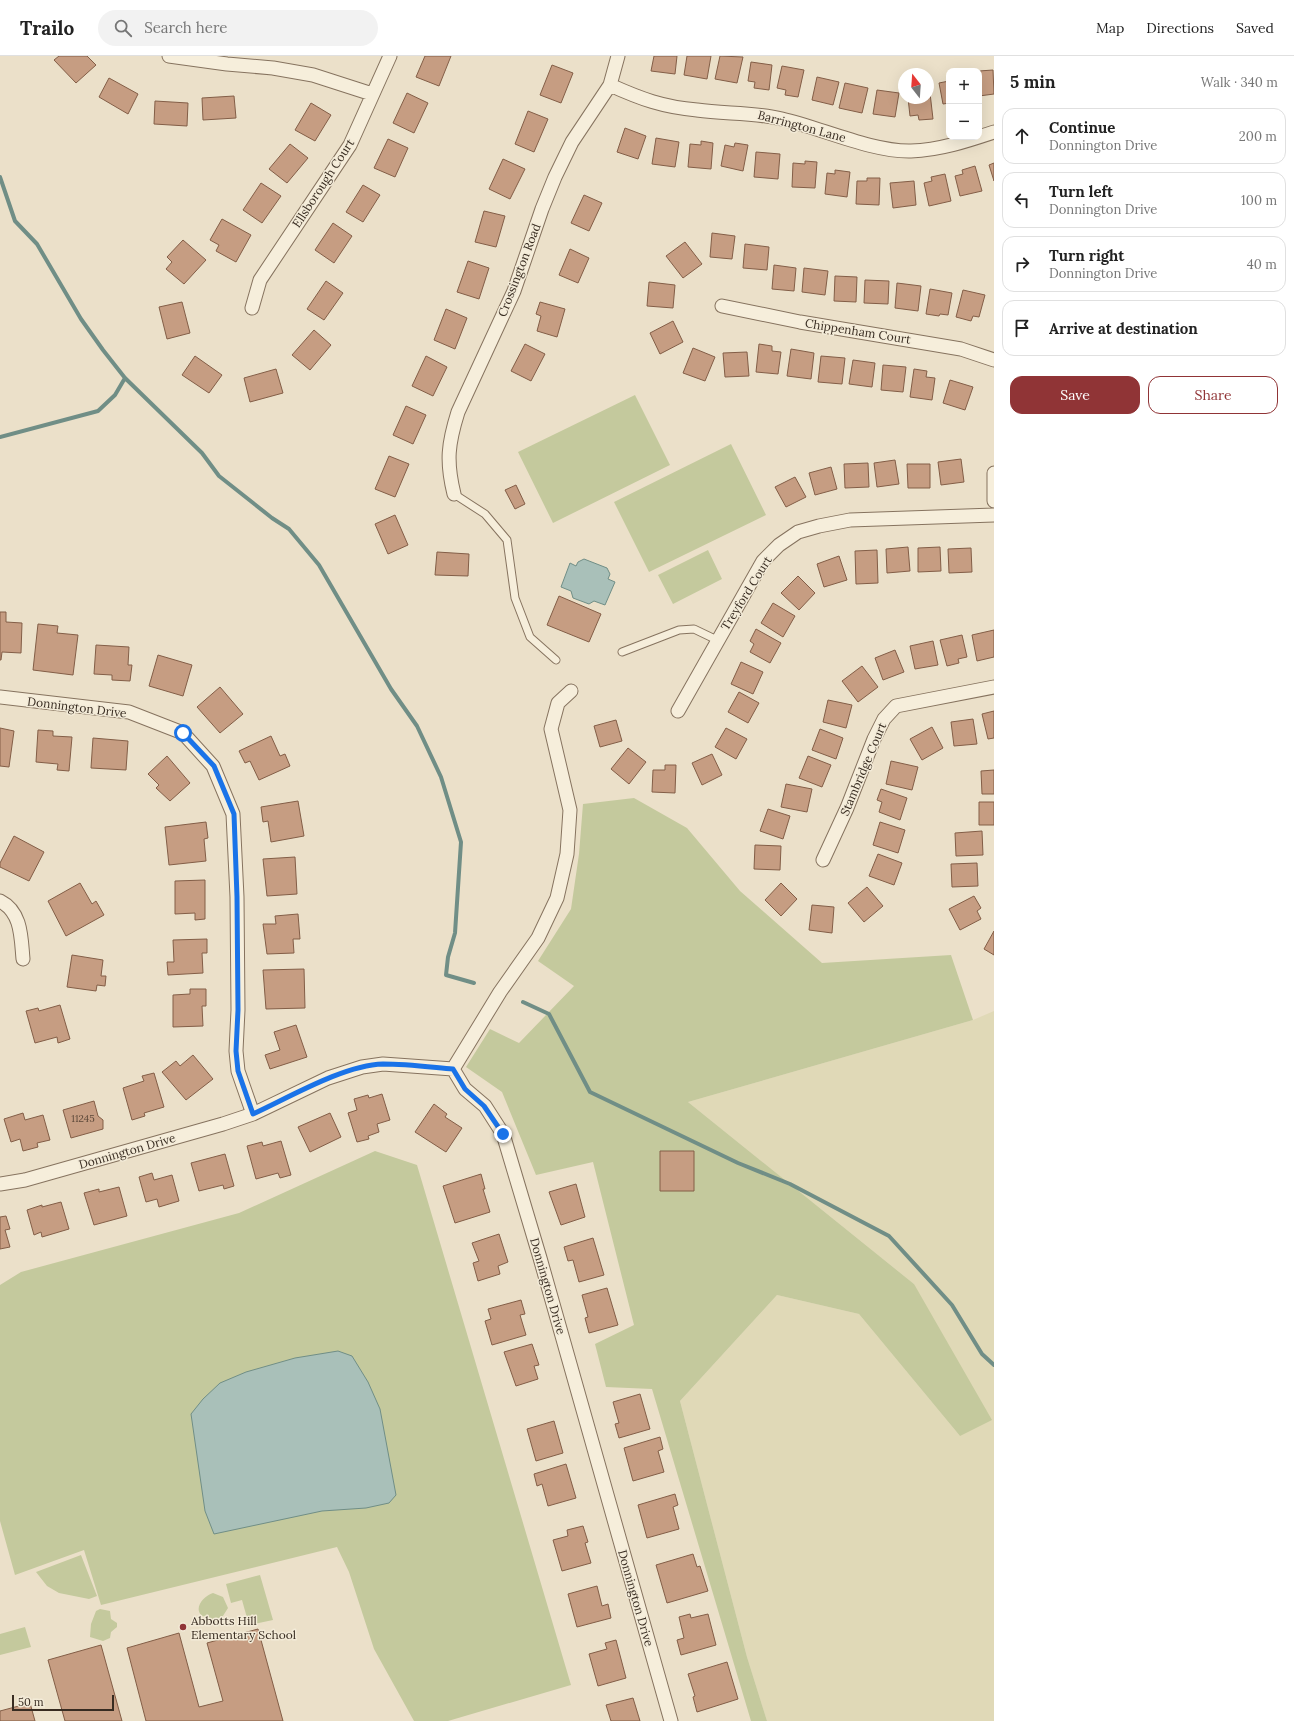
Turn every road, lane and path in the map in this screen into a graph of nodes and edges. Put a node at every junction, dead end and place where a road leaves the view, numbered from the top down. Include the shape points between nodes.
1 (169, 56) edge
2 (390, 56) edge
3 (618, 56) edge
4 (610, 85) junction
5 (372, 94) junction
6 (994, 132) edge
7 (722, 306) dead end
8 (252, 308) dead end
9 (994, 360) edge
10 (994, 473) edge
11 (454, 494) joint
12 (994, 501) edge
13 (994, 515) edge
14 (717, 640) junction
15 (622, 652) dead end
16 (556, 660) dead end
17 (994, 687) edge
18 (571, 691) dead end
19 (0, 697) edge
20 (678, 711) dead end
21 (823, 860) dead end
22 (0, 901) edge
23 (24, 959) dead end
24 (453, 1069) junction
25 (253, 1114) junction
26 (0, 1184) edge
27 (671, 1721) edge

1 - 5 street via 313,75
2 - 5 street, Ellsborough Court
3 - 4 street, Crossington Road
4 - 6 street, Barrington Lane via 654,103 698,111 775,117 879,147 910,151 940,148
4 - 11 street, Crossington Road via 572,142 555,177 514,292 458,412 449,452 449,472
5 - 8 street, Ellsborough Court via 350,145 260,280
7 - 9 street, Chippenham Court via 961,349
10 - 12 street
11 - 16 lane via 485,514 507,540 515,598 530,637
13 - 14 street, Treyford Court via 850,520 798,532 779,544 763,561
14 - 15 lane via 694,629 679,630
14 - 20 street, Treyford Court
17 - 21 street, Stambridge Court via 896,706 884,719 874,740
18 - 24 street via 558,703 551,729 570,810 567,854 557,898 538,938 500,992
19 - 25 street, Donnington Drive via 129,712 183,733 214,766 234,814 238,1010 236,1051 238,1071
22 - 23 street via 6,904 20,924
24 - 25 street, Donnington Drive via 383,1064 362,1067 328,1078
24 - 27 street, Donnington Drive via 465,1089 484,1106 503,1134
25 - 26 street, Donnington Drive via 32,1178

